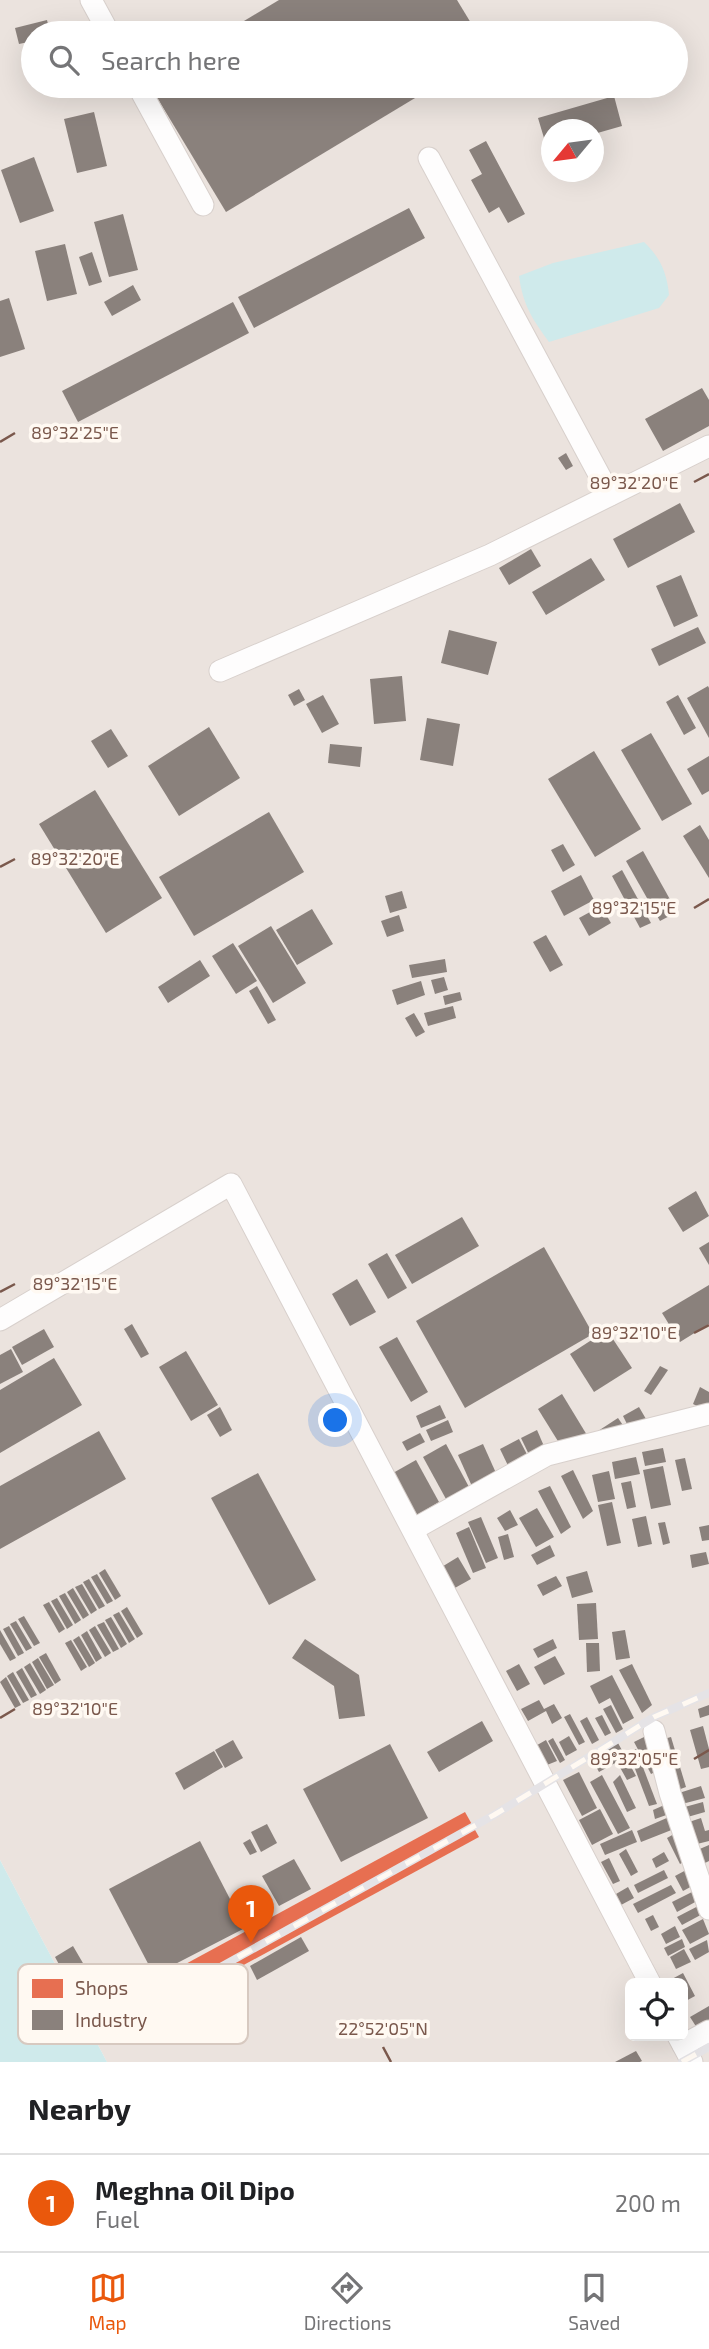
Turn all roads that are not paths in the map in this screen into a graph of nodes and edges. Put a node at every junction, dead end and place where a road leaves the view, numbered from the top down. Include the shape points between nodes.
1 (99, 3) edge
2 (105, 21) edge
3 (145, 98) edge
4 (429, 158) dead end
5 (203, 205) dead end
6 (709, 446) edge
7 (610, 495) junction
8 (220, 671) dead end
9 (0, 1320) edge
10 (709, 1414) edge
11 (414, 1529) junction
12 (654, 1731) dead end
13 (709, 1909) edge
14 (647, 1978) edge
15 (709, 2031) edge
16 (684, 2048) edge

1 - 2 street
3 - 5 street
4 - 7 street
6 - 7 street
7 - 8 street via 490,555
9 - 11 street via 231,1184
10 - 11 street via 547,1455
11 - 14 street
12 - 13 street
15 - 16 street

